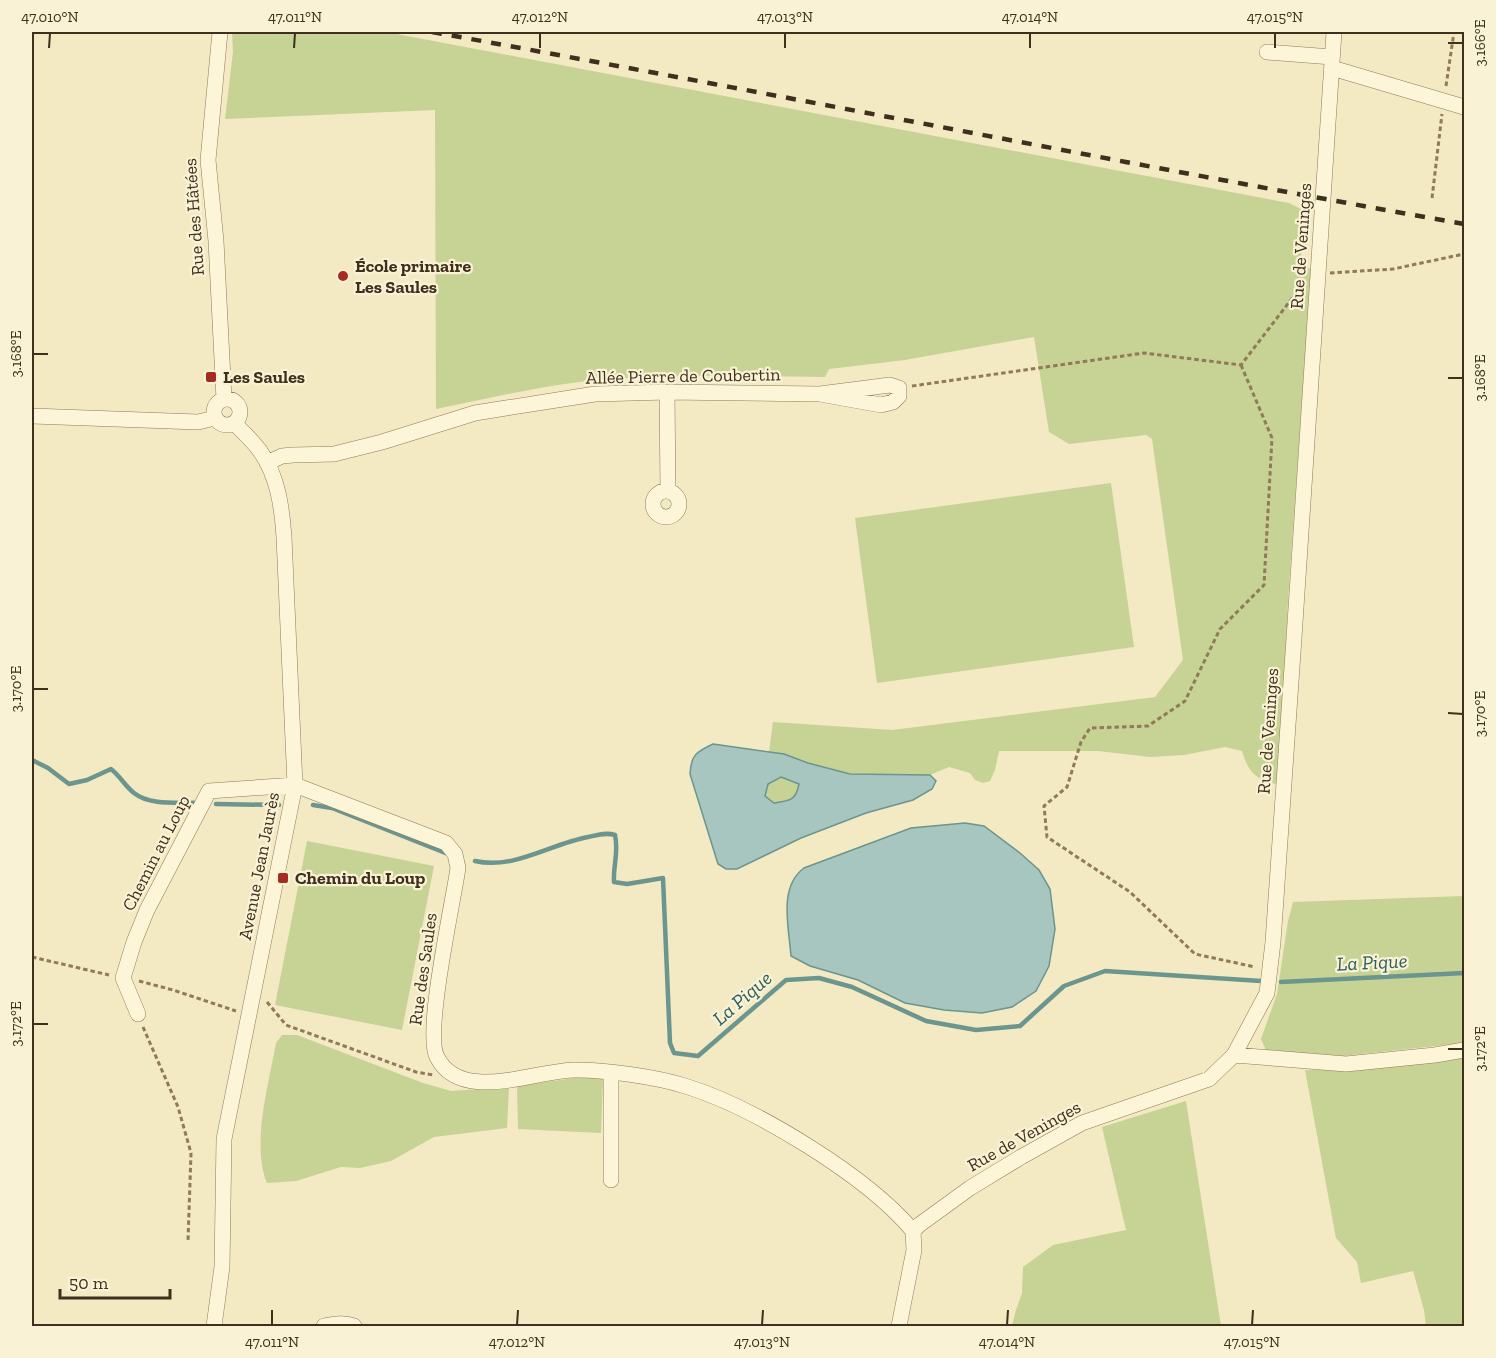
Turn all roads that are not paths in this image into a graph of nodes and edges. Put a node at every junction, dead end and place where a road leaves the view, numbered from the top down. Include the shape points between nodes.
1 (220, 32) edge
2 (1334, 32) edge
3 (1267, 52) dead end
4 (1332, 63) junction
5 (1464, 107) edge
6 (898, 388) road end
7 (667, 392) junction
8 (224, 399) junction
9 (32, 416) edge
10 (216, 418) junction
11 (234, 423) junction
12 (267, 463) junction
13 (668, 491) dead end
14 (295, 785) junction
15 (138, 1014) road end
16 (1464, 1050) edge
17 (1234, 1055) junction
18 (611, 1073) junction
19 (611, 1180) dead end
20 (913, 1231) junction
21 (214, 1326) edge
22 (324, 1326) edge
23 (354, 1326) edge
24 (899, 1326) edge

1 - 8 street, Rue des Hâtées via 208,160
2 - 4 street, Rue de Veninges
3 - 4 street
4 - 5 street
4 - 17 street, Rue de Veninges via 1270,970 1267,993
6 - 7 street, Allée Pierre de Coubertin via 890,385 820,394
7 - 12 street, Allée Pierre de Coubertin via 595,394 475,413 334,454 282,456
7 - 13 street
8 - 10 street via 216,405
8 - 11 street via 238,406 239,416
9 - 10 street via 198,422
10 - 11 street via 224,425
11 - 12 street, Avenue Jean Jaurès
12 - 14 street, Avenue Jean Jaurès via 280,498 285,537
14 - 15 street, Chemin au Loup via 209,791 134,942 123,978
14 - 18 street, Rue des Saules via 446,843 455,854 458,868 432,1041 435,1055 449,1072 488,1083 575,1070
14 - 21 street, Avenue Jean Jaurès via 224,1139 222,1267
16 - 17 street via 1346,1064
17 - 20 street, Rue de Veninges via 1209,1079 1082,1123 1021,1156
18 - 19 street
18 - 20 street via 684,1085 720,1098 823,1156 888,1206
20 - 24 street via 914,1250
22 - 23 street

